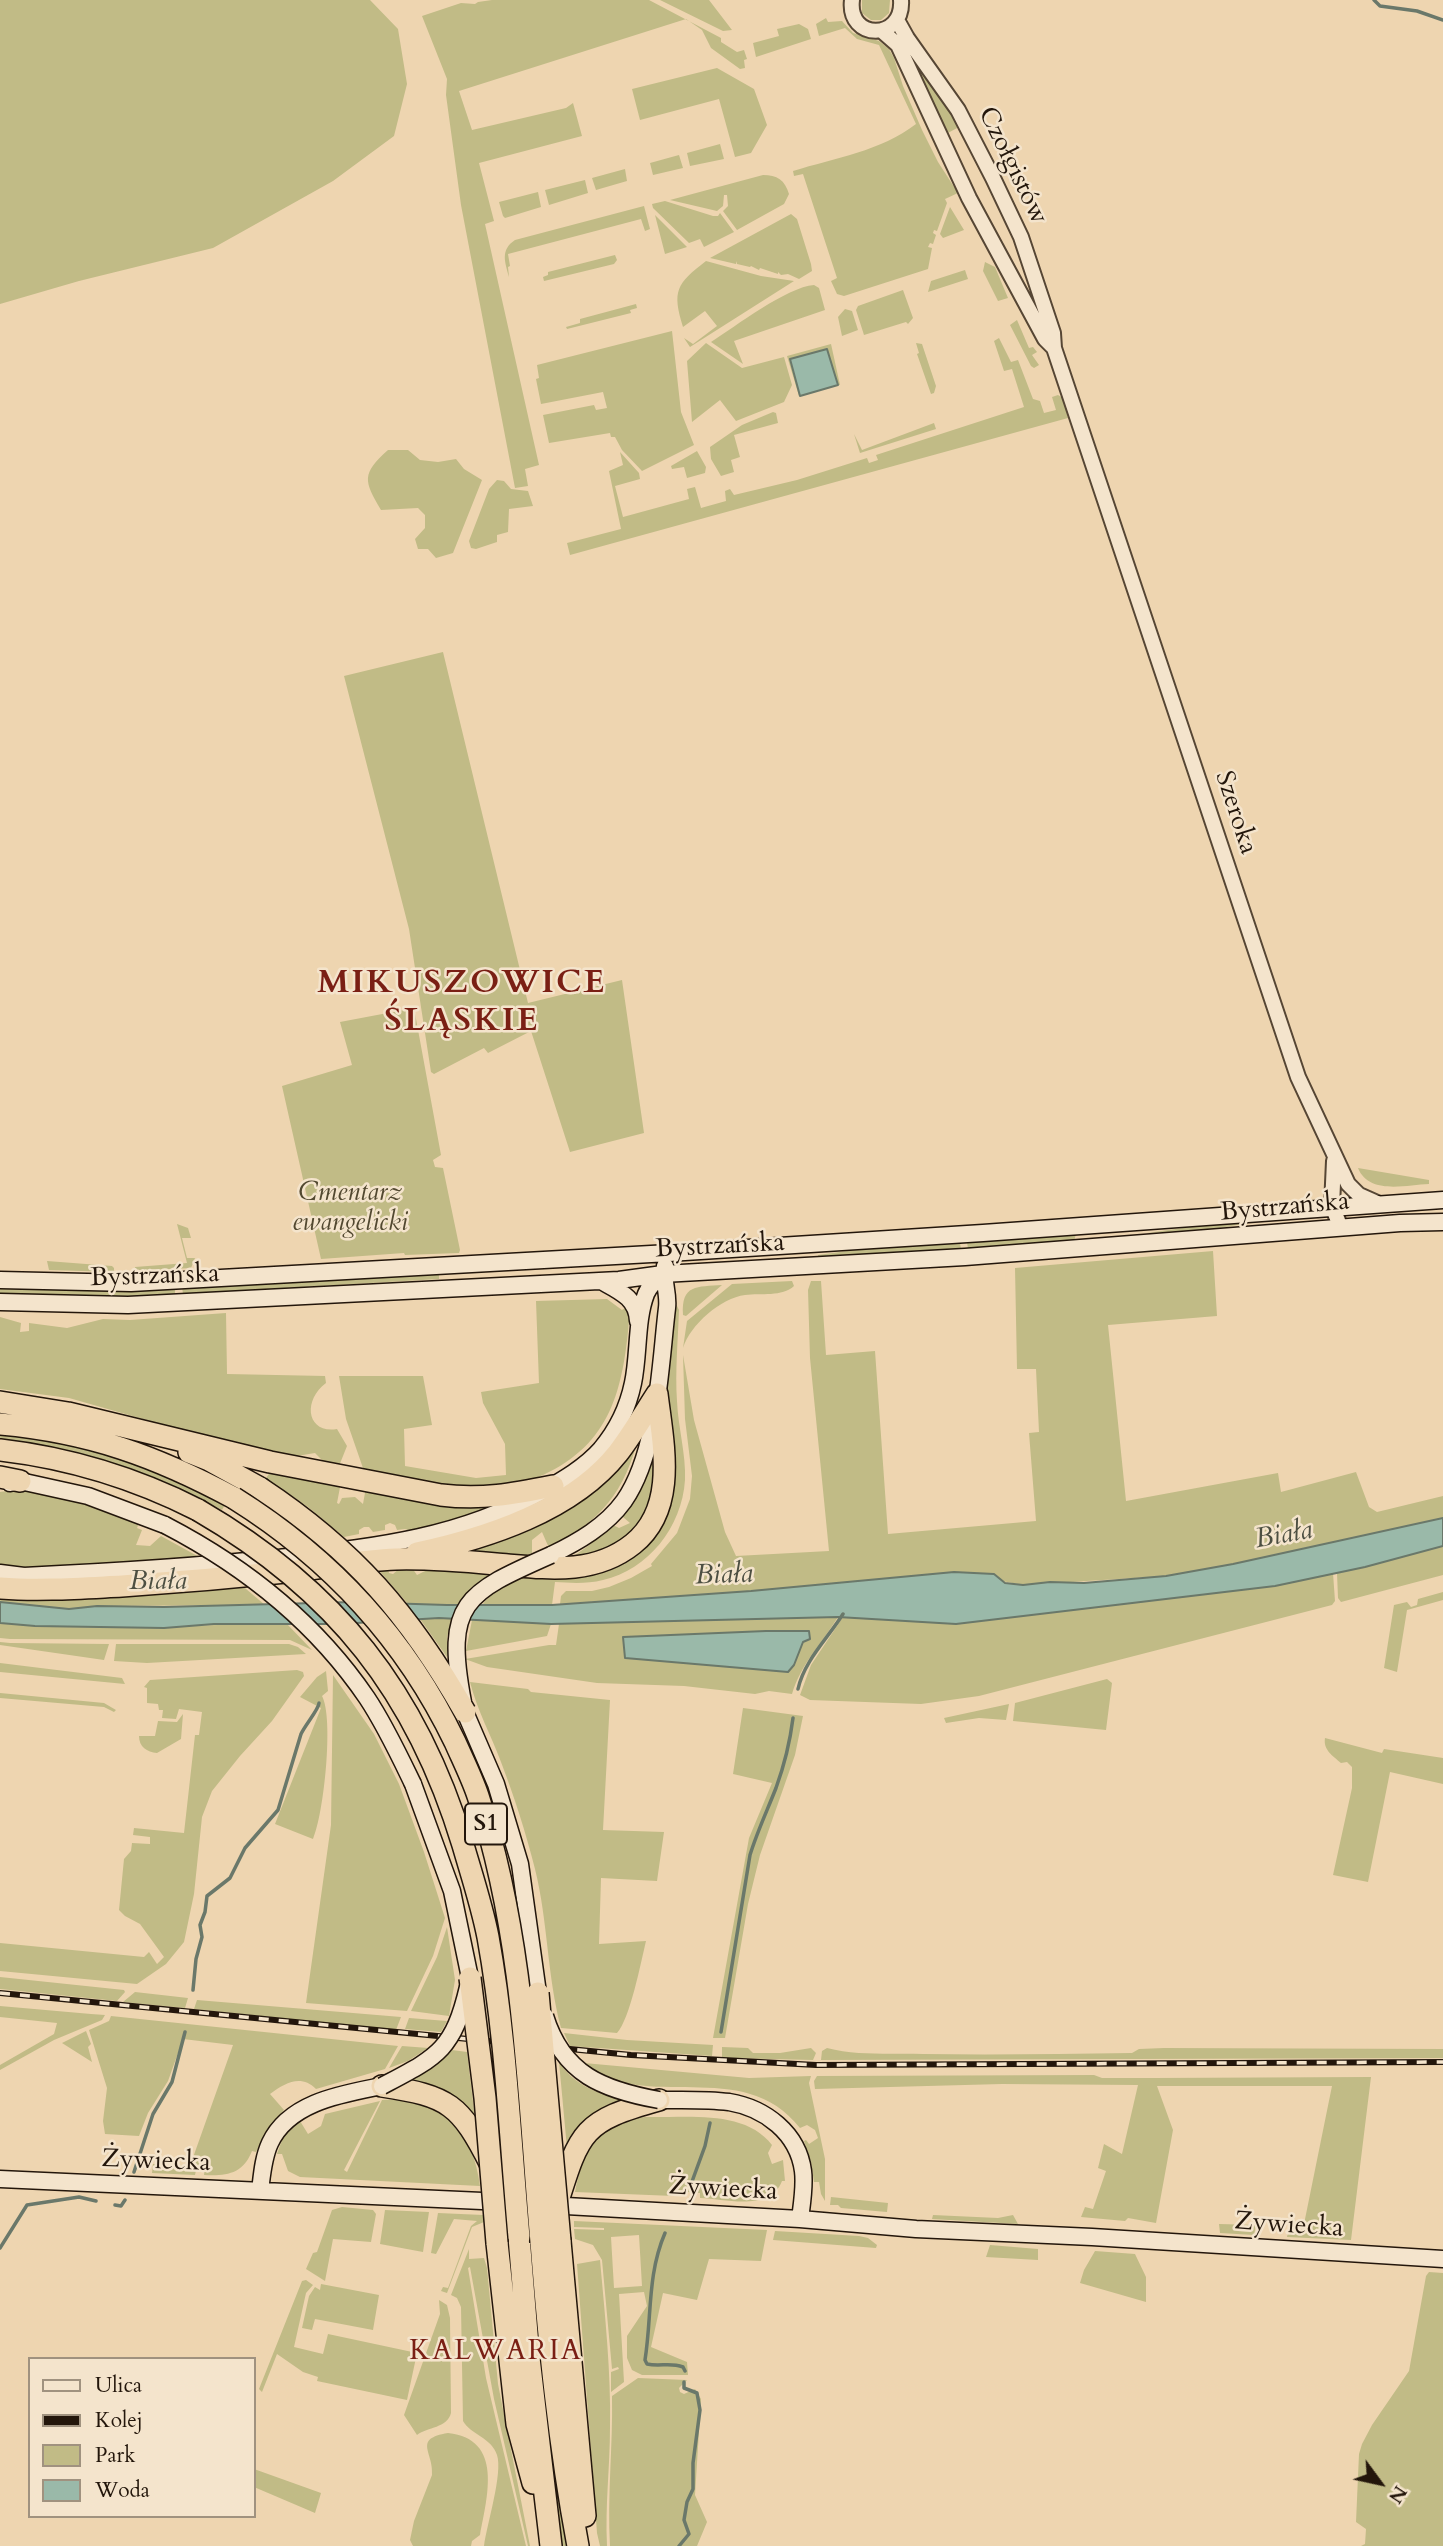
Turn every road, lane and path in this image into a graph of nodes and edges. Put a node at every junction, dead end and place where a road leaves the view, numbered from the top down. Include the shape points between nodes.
1 (852, 0) edge
2 (901, 0) edge
3 (897, 20) junction
4 (882, 31) junction
5 (1054, 348) junction
6 (1100, 483) joint
7 (1334, 1156) junction
8 (1348, 1184) junction
9 (1443, 1200) edge
10 (1377, 1203) junction
11 (1349, 1205) junction
12 (1332, 1206) junction
13 (1443, 1222) edge
14 (1081, 1226) junction
15 (1341, 1228) junction
16 (1079, 1248) junction
17 (669, 1253) junction
18 (663, 1274) junction
19 (0, 1280) edge
20 (599, 1280) junction
21 (0, 1302) edge
22 (638, 1340) junction
23 (657, 1394) junction
24 (0, 1402) edge
25 (0, 1423) edge
26 (122, 1426) junction
27 (0, 1450) edge
28 (7, 1481) edge
29 (553, 1486) junction
30 (395, 1559) junction
31 (0, 1573) edge
32 (0, 1588) edge
33 (465, 1712) junction
34 (470, 1978) junction
35 (538, 1993) junction
36 (382, 2085) junction
37 (659, 2100) junction
38 (491, 2166) junction
39 (0, 2179) edge
40 (260, 2191) junction
41 (557, 2204) junction
42 (800, 2219) junction
43 (550, 2241) junction
44 (1443, 2259) edge
45 (551, 2546) edge
46 (578, 2546) edge
47 (587, 2546) edge

1 - 4 street via 860,26
2 - 3 street
3 - 4 street
3 - 5 street, Czołgistów via 967,125 1009,209
4 - 5 street, Czołgistów via 898,45 987,234
5 - 6 street, Czołgistów
6 - 7 street, Szeroka via 1296,1070
7 - 8 street, Szeroka
7 - 12 street, Szeroka
8 - 10 street
8 - 11 street, Szeroka
9 - 10 main road, Bystrzańska
10 - 11 main road, Bystrzańska
11 - 12 main road, Bystrzańska
11 - 15 street, Szeroka
12 - 14 main road, Bystrzańska
12 - 15 street
13 - 15 main road, Bystrzańska
14 - 16 main road
14 - 17 main road, Bystrzańska
15 - 16 main road, Bystrzańska
16 - 18 main road, Bystrzańska
17 - 18 main road
17 - 19 main road, Bystrzańska via 131,1283
18 - 20 main road, Bystrzańska
18 - 22 main road via 645,1295
18 - 23 main road via 667,1306
20 - 21 main road, Bystrzańska via 128,1304
20 - 22 main road via 635,1306
22 - 29 main road via 633,1384 613,1432 584,1465
23 - 30 highway via 617,1454 560,1501 463,1542
23 - 30 highway via 664,1458 662,1498 646,1530 624,1550 595,1564 559,1569
23 - 33 main road, bridge via 644,1454 622,1503 586,1536 491,1582 466,1607 455,1648
24 - 26 highway
25 - 43 highway, S1, bridge via 115,1445 174,1466 234,1498 314,1555 392,1639 422,1682 478,1794 511,1928
26 - 29 highway via 270,1462 441,1495 503,1496
26 - 33 highway, bridge via 209,1460 260,1488 329,1538 373,1580 420,1637
27 - 45 highway, S1, bridge via 105,1472 147,1487 198,1510 264,1552 331,1611 375,1662 430,1754 460,1834 487,1934
28 - 34 main road, bridge via 88,1496 165,1525 237,1567 288,1606 327,1647 368,1699 413,1784 452,1891
29 - 31 main road via 480,1521 370,1547 176,1568 24,1576
30 - 32 highway via 178,1582
33 - 35 main road via 496,1784 520,1864
34 - 36 main road, bridge via 448,2042 423,2065
34 - 38 highway, bridge
35 - 37 main road, bridge via 554,2039 580,2072 611,2088
35 - 41 highway, bridge
36 - 38 highway, bridge via 433,2095 452,2107 471,2126
36 - 40 main road via 329,2099 297,2112 283,2124 270,2144
37 - 41 highway, bridge via 608,2116 589,2130 575,2149
37 - 42 main road via 714,2101 755,2109 775,2121 793,2145 803,2171
38 - 45 highway, bridge via 517,2424
39 - 40 main road, Żywiecka
40 - 42 main road, Żywiecka
41 - 43 highway, bridge
42 - 44 main road, Żywiecka
43 - 46 highway, S1 via 552,2378
43 - 47 highway

